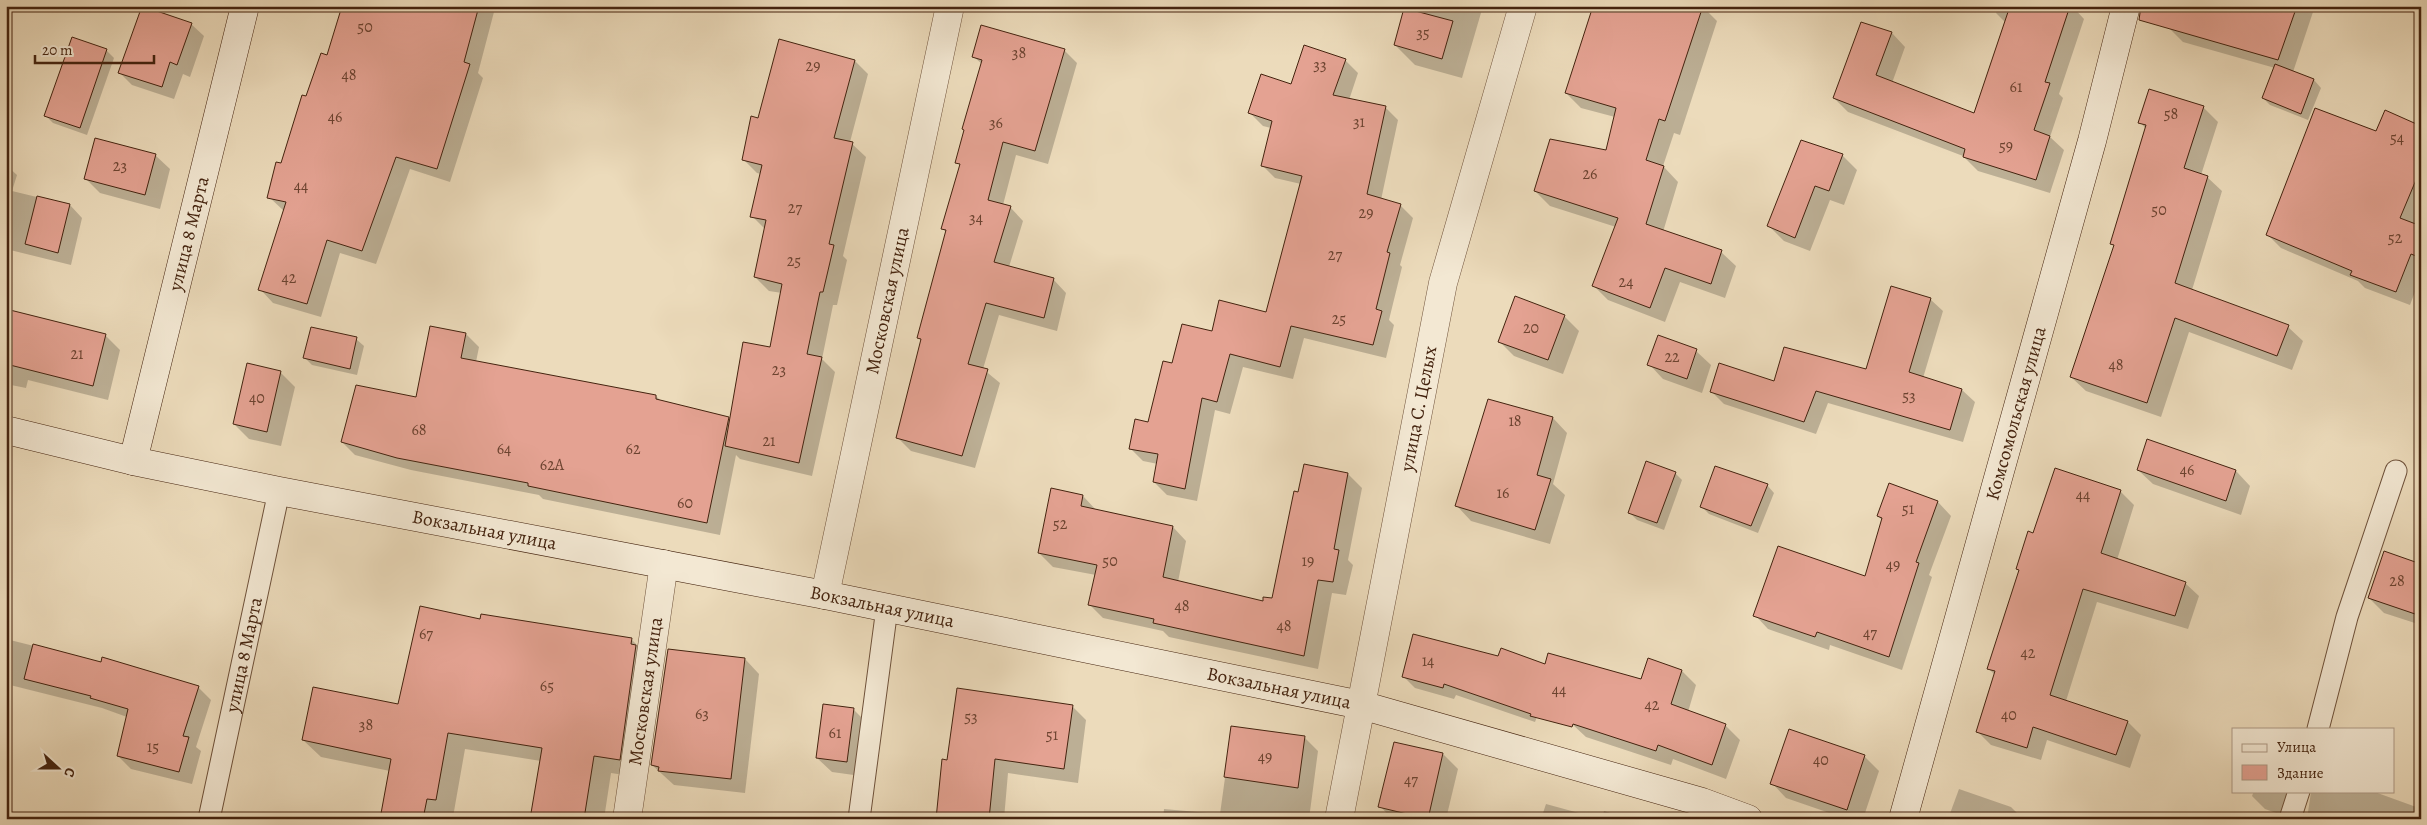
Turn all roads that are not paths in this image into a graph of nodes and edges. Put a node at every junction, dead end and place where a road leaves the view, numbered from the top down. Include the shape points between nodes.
1 (245, 6) edge
2 (950, 6) edge
3 (1523, 6) edge
4 (2126, 6) edge
5 (6, 430) edge
6 (133, 461) junction
7 (2396, 471) dead end
8 (279, 491) junction
9 (664, 564) junction
10 (825, 595) junction
11 (886, 608) junction
12 (1360, 705) junction
13 (2318, 728) edge
14 (2299, 792) edge
15 (209, 819) edge
16 (627, 819) edge
17 (859, 819) edge
18 (1339, 819) edge
19 (1748, 819) edge
20 (1903, 819) edge
21 (2290, 819) edge

1 - 6 main road, улица 8 Марта
2 - 10 main road, Московская улица
3 - 12 main road, улица С. Целых via 1443,283
4 - 20 main road, Комсомольская улица via 2087,160
5 - 6 main road, Вокзальная улица
6 - 8 main road, Вокзальная улица
7 - 13 lane via 2347,617
8 - 9 main road, Вокзальная улица
8 - 15 lane, улица 8 Марта
9 - 10 main road, Вокзальная улица
9 - 16 main road, Московская улица
10 - 11 main road, Вокзальная улица
11 - 12 main road, Вокзальная улица
11 - 17 lane
12 - 18 main road, улица С. Целых
12 - 19 main road, Вокзальная улица via 1702,802
14 - 21 lane

